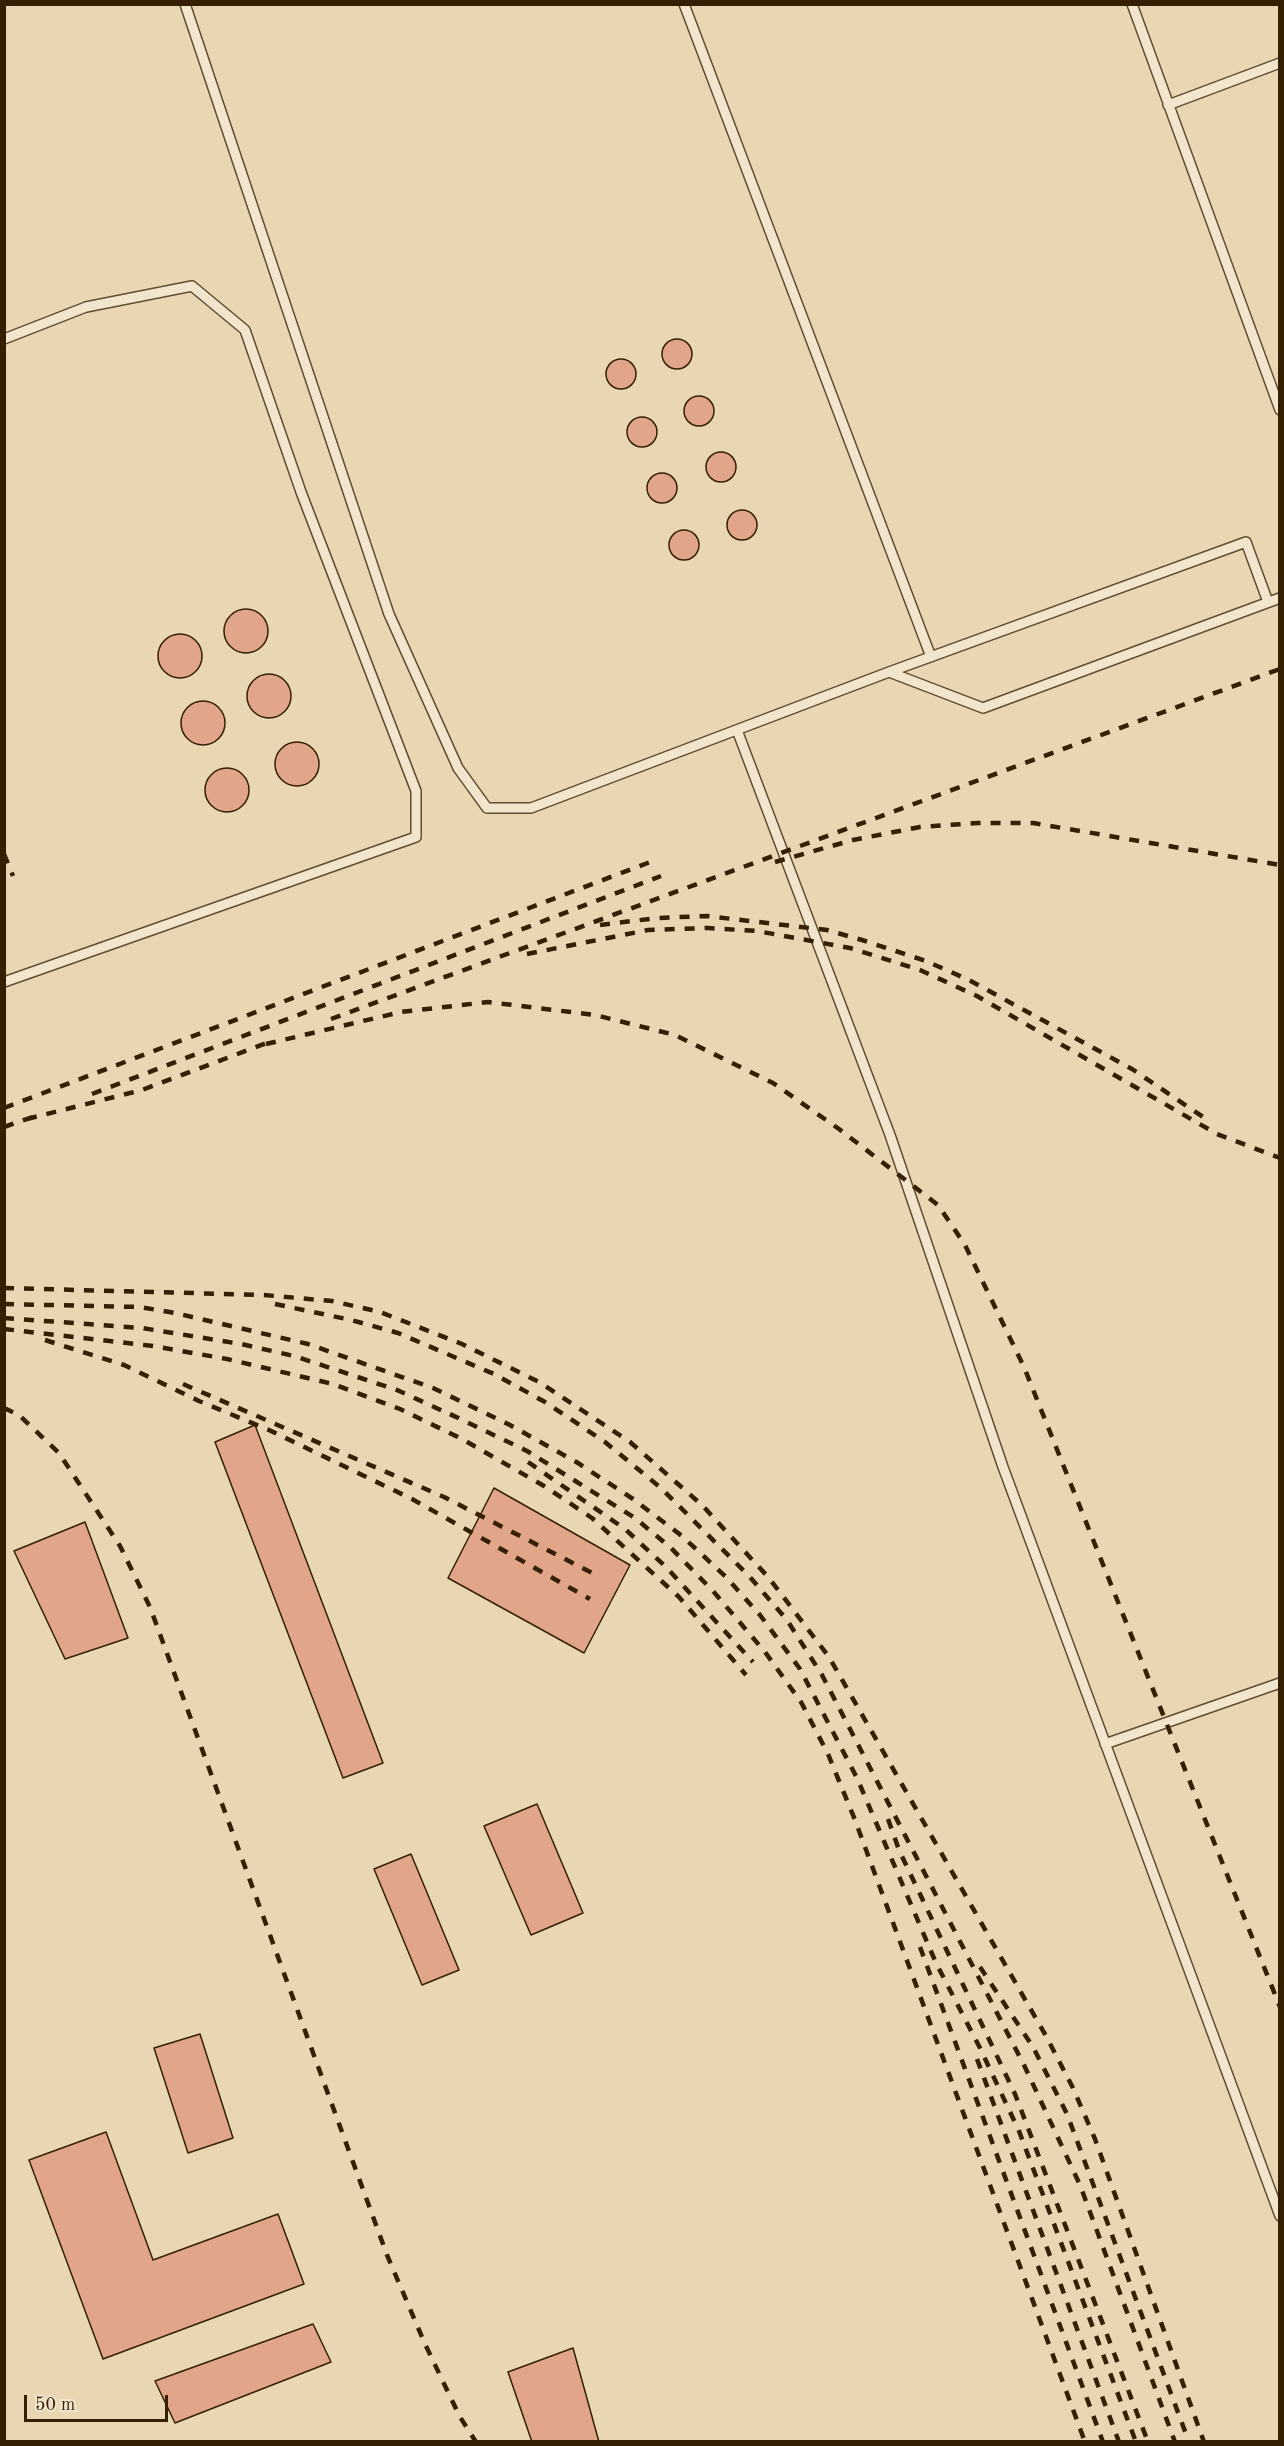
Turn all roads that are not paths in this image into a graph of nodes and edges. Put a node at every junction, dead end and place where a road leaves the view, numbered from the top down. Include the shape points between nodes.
1 (185, 4) edge
2 (684, 4) edge
3 (1132, 4) edge
4 (1280, 63) edge
5 (1168, 105) junction
6 (4, 339) edge
7 (1280, 410) edge
8 (1280, 598) edge
9 (1268, 602) junction
10 (931, 657) junction
11 (889, 672) junction
12 (737, 730) junction
13 (4, 982) edge
14 (1280, 1683) edge
15 (1105, 1744) junction
16 (1280, 2216) edge

1 - 12 lane via 389,614 458,768 488,808 531,808
2 - 10 lane
3 - 5 lane
4 - 5 lane
5 - 7 lane
6 - 13 lane via 86,307 192,286 245,330 301,492 416,791 416,837
8 - 9 lane
9 - 10 lane via 1246,542
9 - 11 lane via 983,708
10 - 11 lane
11 - 12 lane
12 - 15 lane via 890,1135 1004,1467
14 - 15 lane
15 - 16 lane

